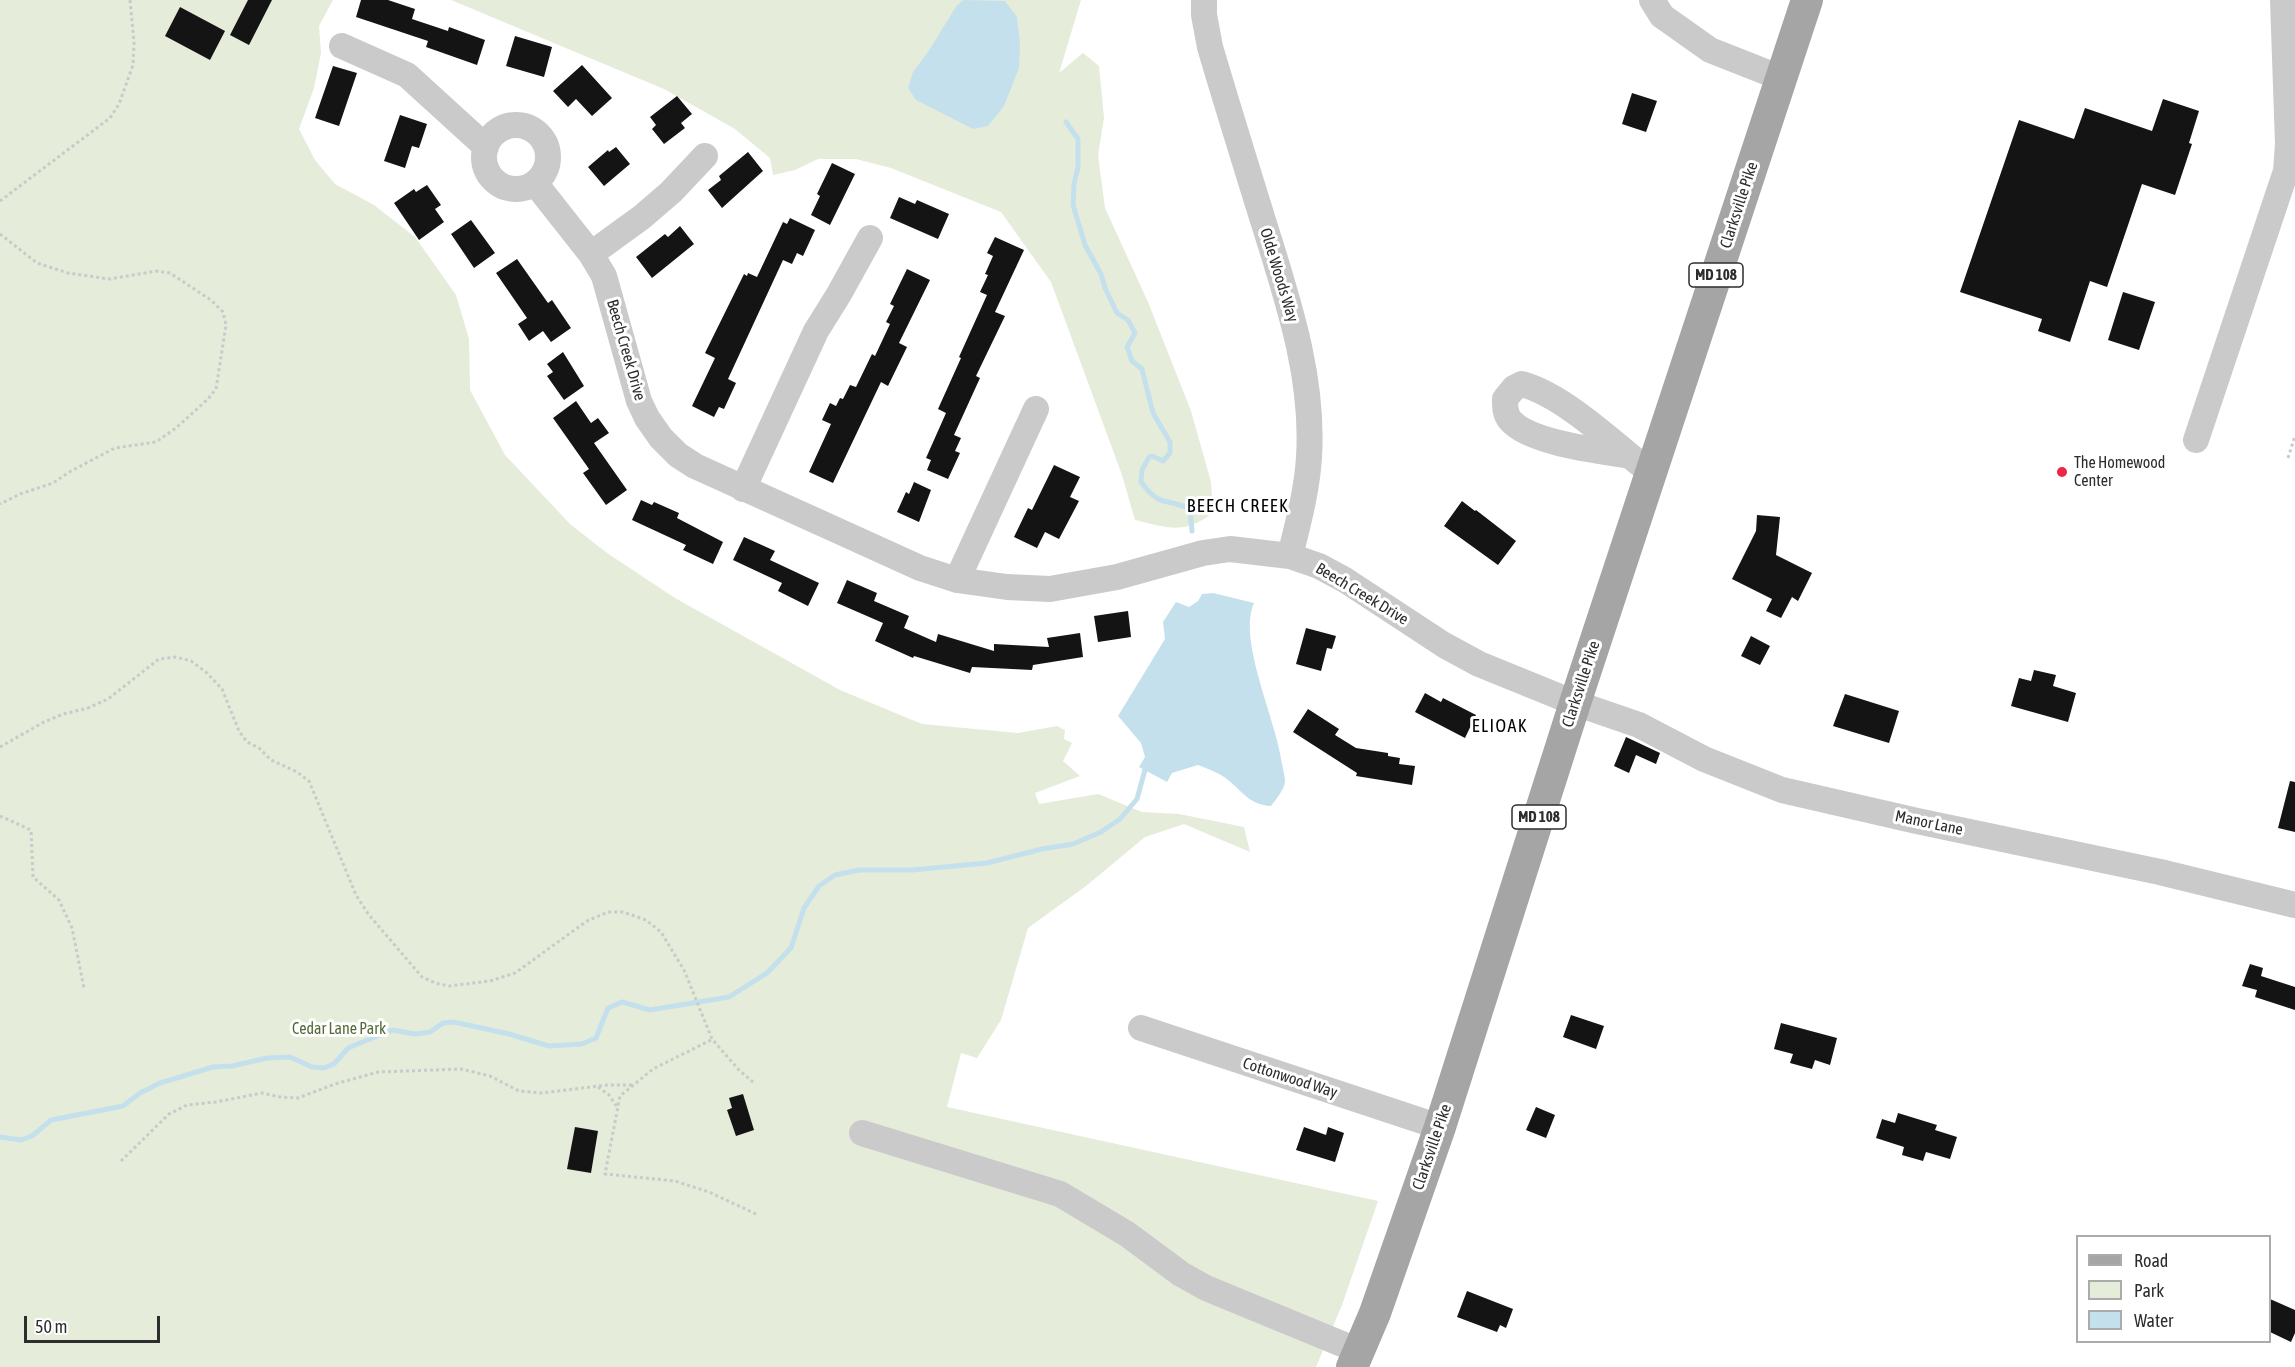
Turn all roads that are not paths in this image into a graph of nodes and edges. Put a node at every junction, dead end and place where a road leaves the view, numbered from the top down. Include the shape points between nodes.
1 (1204, 0) edge
2 (1652, 0) edge
3 (1807, 0) edge
4 (2283, 0) edge
5 (342, 46) dead end
6 (2290, 73) edge
7 (1781, 78) junction
8 (486, 147) junction
9 (705, 156) dead end
10 (535, 183) junction
11 (2286, 203) edge
12 (870, 238) dead end
13 (591, 254) junction
14 (1036, 409) dead end
15 (2196, 440) dead end
16 (743, 489) junction
17 (1290, 556) junction
18 (957, 580) junction
19 (1575, 703) junction
20 (2295, 904) edge
21 (1141, 1028) dead end
22 (1440, 1127) junction
23 (862, 1133) dead end
24 (1355, 1359) edge

1 - 17 street, Olde Woods Way via 1210,47 1290,307 1307,387 1306,491
2 - 7 street via 1662,16 1710,50
3 - 7 main road, Clarksville Pike / MD 108
4 - 6 street
5 - 8 street via 407,75
6 - 11 street
7 - 19 main road, Clarksville Pike / MD 108 via 1640,464
8 - 10 street via 486,165 496,182 515,189
8 - 10 street via 493,135 511,125 532,129 546,144 548,155 543,175
9 - 13 street via 642,217
10 - 13 street, Beech Creek Drive
11 - 15 street
12 - 16 street via 816,331
13 - 16 street, Beech Creek Drive via 604,276 631,376 647,418 678,455
14 - 18 street
16 - 18 street, Beech Creek Drive via 920,568
17 - 18 street, Beech Creek Drive via 1230,549 1050,589
17 - 19 street, Beech Creek Drive via 1345,580 1479,664
19 - 20 street, Manor Lane via 1639,725 1704,759 1782,790
19 - 22 main road, Clarksville Pike / MD 108
21 - 22 street, Cottonwood Way
22 - 24 main road, Clarksville Pike / MD 108
23 - 24 street via 1060,1194 1128,1234 1206,1288

